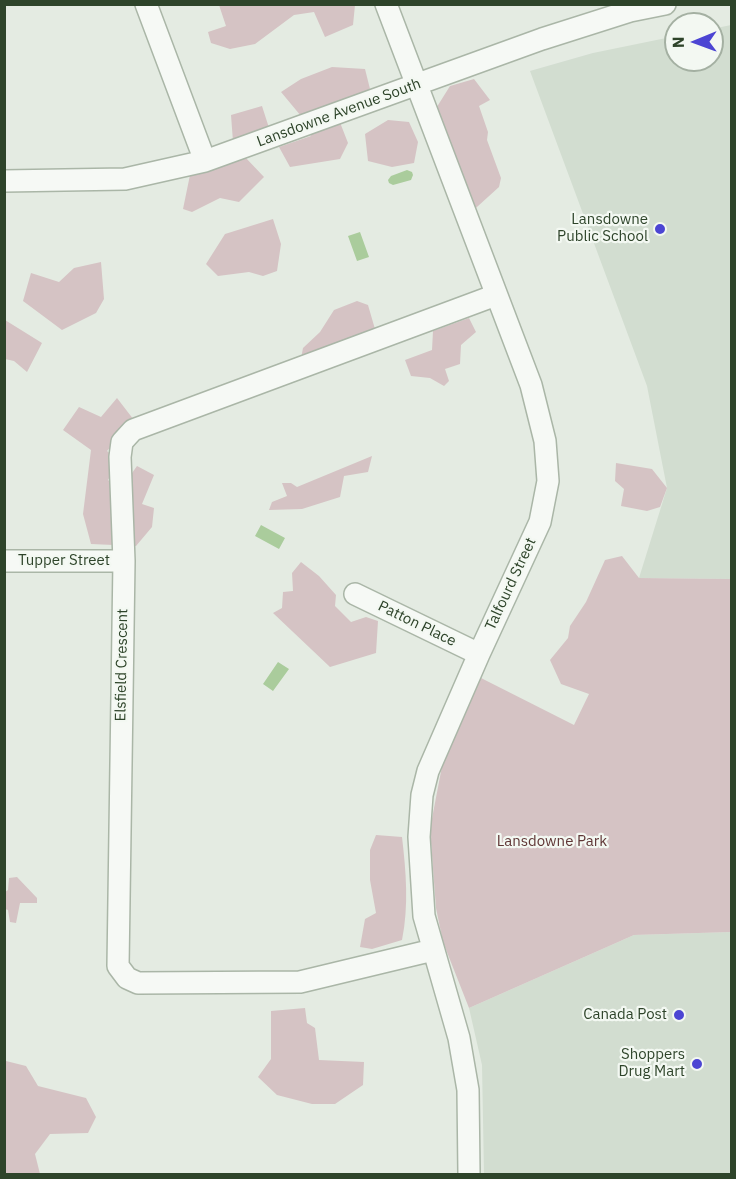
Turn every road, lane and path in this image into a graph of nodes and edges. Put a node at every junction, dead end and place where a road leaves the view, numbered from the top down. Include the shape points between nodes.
1 (146, 4) edge
2 (386, 4) edge
3 (665, 4) edge
4 (629, 8) edge
5 (417, 86) junction
6 (205, 161) junction
7 (4, 181) edge
8 (496, 295) junction
9 (4, 561) edge
10 (124, 561) junction
11 (355, 594) dead end
12 (478, 654) junction
13 (433, 950) junction
14 (470, 1174) edge

1 - 6 street
2 - 5 street, Talfourd Street
3 - 4 street, Lansdowne Avenue South
4 - 5 street, Lansdowne Avenue South
5 - 6 street, Lansdowne Avenue South
5 - 8 street, Talfourd Street
6 - 7 street, Lansdowne Avenue South via 125,179
8 - 10 street, Elsfield Crescent via 133,430 122,442 120,457
8 - 12 street, Talfourd Street via 531,385 545,441 548,481 540,522
9 - 10 street, Tupper Street
10 - 13 street, Elsfield Crescent via 118,966 127,978 138,983 300,982
11 - 12 street, Patton Place
12 - 13 street, Talfourd Street via 428,771 422,795 419,837 423,905
13 - 14 street, Talfourd Street via 459,1038 468,1090

